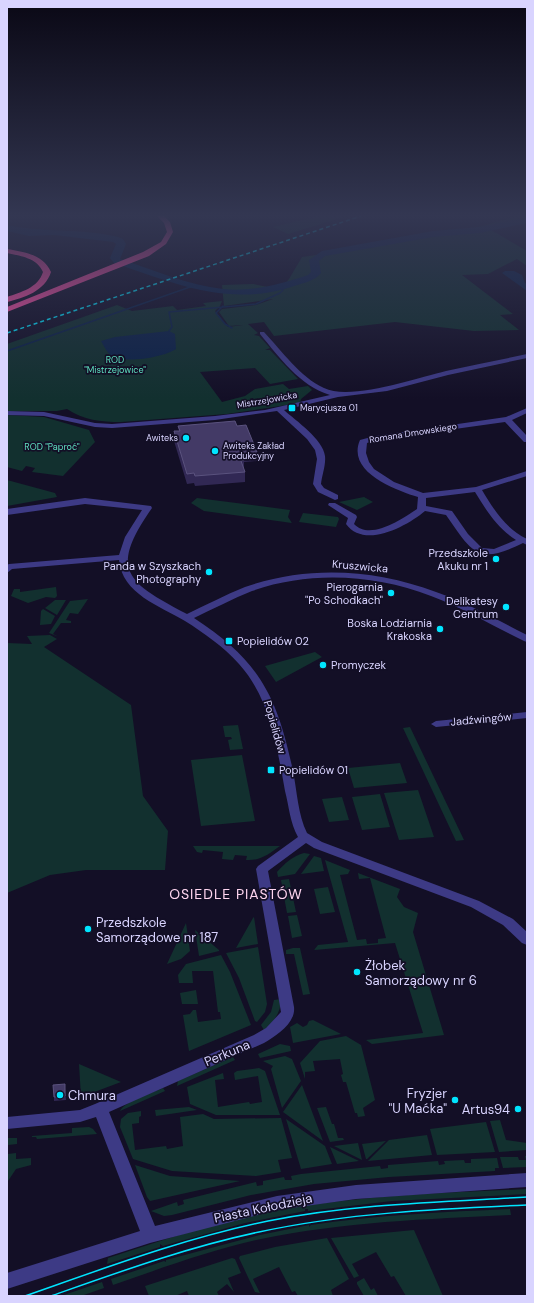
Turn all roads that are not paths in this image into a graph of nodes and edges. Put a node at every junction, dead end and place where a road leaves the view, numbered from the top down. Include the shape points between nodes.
1 (46, 277) edge
2 (92, 277) edge
3 (7, 300) edge
4 (7, 310) edge
5 (262, 332) dead end
6 (527, 356) edge
7 (321, 390) junction
8 (338, 395) junction
9 (319, 400) junction
10 (279, 409) junction
11 (527, 410) edge
12 (7, 413) edge
13 (508, 419) junction
14 (527, 440) edge
15 (527, 472) edge
16 (477, 489) junction
17 (422, 496) junction
18 (422, 508) junction
19 (7, 512) edge
20 (525, 541) edge
21 (123, 557) junction
22 (7, 570) edge
23 (187, 618) junction
24 (527, 640) edge
25 (527, 715) edge
26 (436, 724) dead end
27 (305, 838) junction
28 (527, 940) edge
29 (100, 1109) junction
30 (7, 1123) edge
31 (527, 1180) edge
32 (150, 1235) junction
33 (7, 1281) edge

1 - 3 highway via 41,283
2 - 4 highway
5 - 7 street via 279,352
6 - 8 street, Mistrzejowicka via 387,389
7 - 8 street
7 - 9 street
8 - 9 street, Mistrzejowicka
9 - 10 street, Mistrzejowicka
10 - 12 street, Mistrzejowicka via 215,418 118,426 95,425 44,414
10 - 18 street via 309,436 318,448 321,456 317,484 353,517 350,524 356,531 371,534 382,531
11 - 13 street, Romana Dmowskiego
13 - 14 street
13 - 17 street, Romana Dmowskiego via 362,442 361,456 365,466 390,483
15 - 16 street
16 - 17 street
16 - 20 street via 498,521 509,532
17 - 18 street
18 - 20 street via 450,513 474,548 481,552 501,552
19 - 21 street via 86,501 148,508 125,546
21 - 22 street via 9,567
21 - 23 street, Popielidów via 126,570 138,588
23 - 24 street, Kruszwicka via 242,592 271,582 307,576 354,575 390,580 435,594
23 - 27 street, Popielidów via 239,658 267,697 300,831
25 - 26 street, Jadźwingów
27 - 28 street via 475,904 508,922
27 - 29 street, Perkuna via 262,869 288,1014 271,1032 259,1039
29 - 30 street via 80,1116
29 - 32 street
31 - 32 street, Piasta Kołodzieja via 356,1192 293,1200
32 - 33 street, Piasta Kołodzieja

